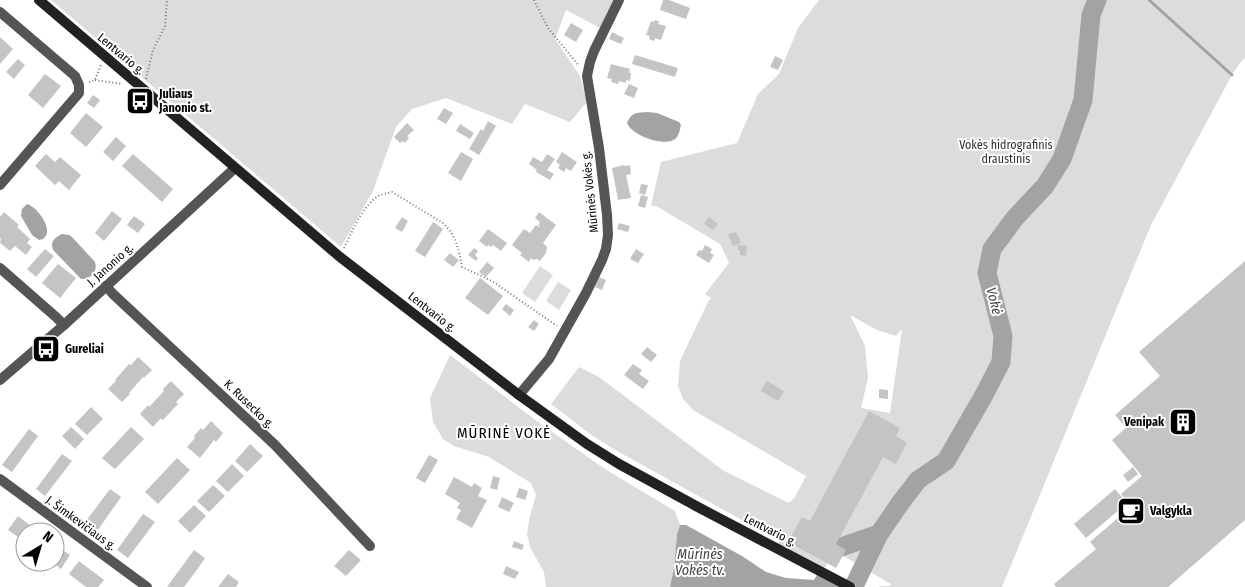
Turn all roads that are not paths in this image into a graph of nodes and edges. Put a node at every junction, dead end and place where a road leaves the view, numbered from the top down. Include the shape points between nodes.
1 (39, 0) edge
2 (619, 0) edge
3 (0, 12) edge
4 (235, 168) junction
5 (0, 186) edge
6 (0, 268) edge
7 (106, 286) junction
8 (64, 325) junction
9 (0, 380) edge
10 (519, 395) junction
11 (0, 478) edge
12 (370, 546) dead end
13 (147, 587) edge
14 (850, 587) edge

1 - 4 main road, Lentvario g.
2 - 10 street, Mūrinės Vokės g. via 594,51 587,76 607,215 606,250 549,359
3 - 5 street via 75,76 79,85 79,93
4 - 7 street, J. Janonio g.
4 - 10 main road, Lentvario g. via 340,258
6 - 8 street
7 - 8 street, J. Janonio g.
7 - 12 street, K. Rusecko g. via 269,440
8 - 9 street, J. Janonio g.
10 - 14 main road, Lentvario g. via 619,464
11 - 13 street, J. Šimkevičiaus g.

